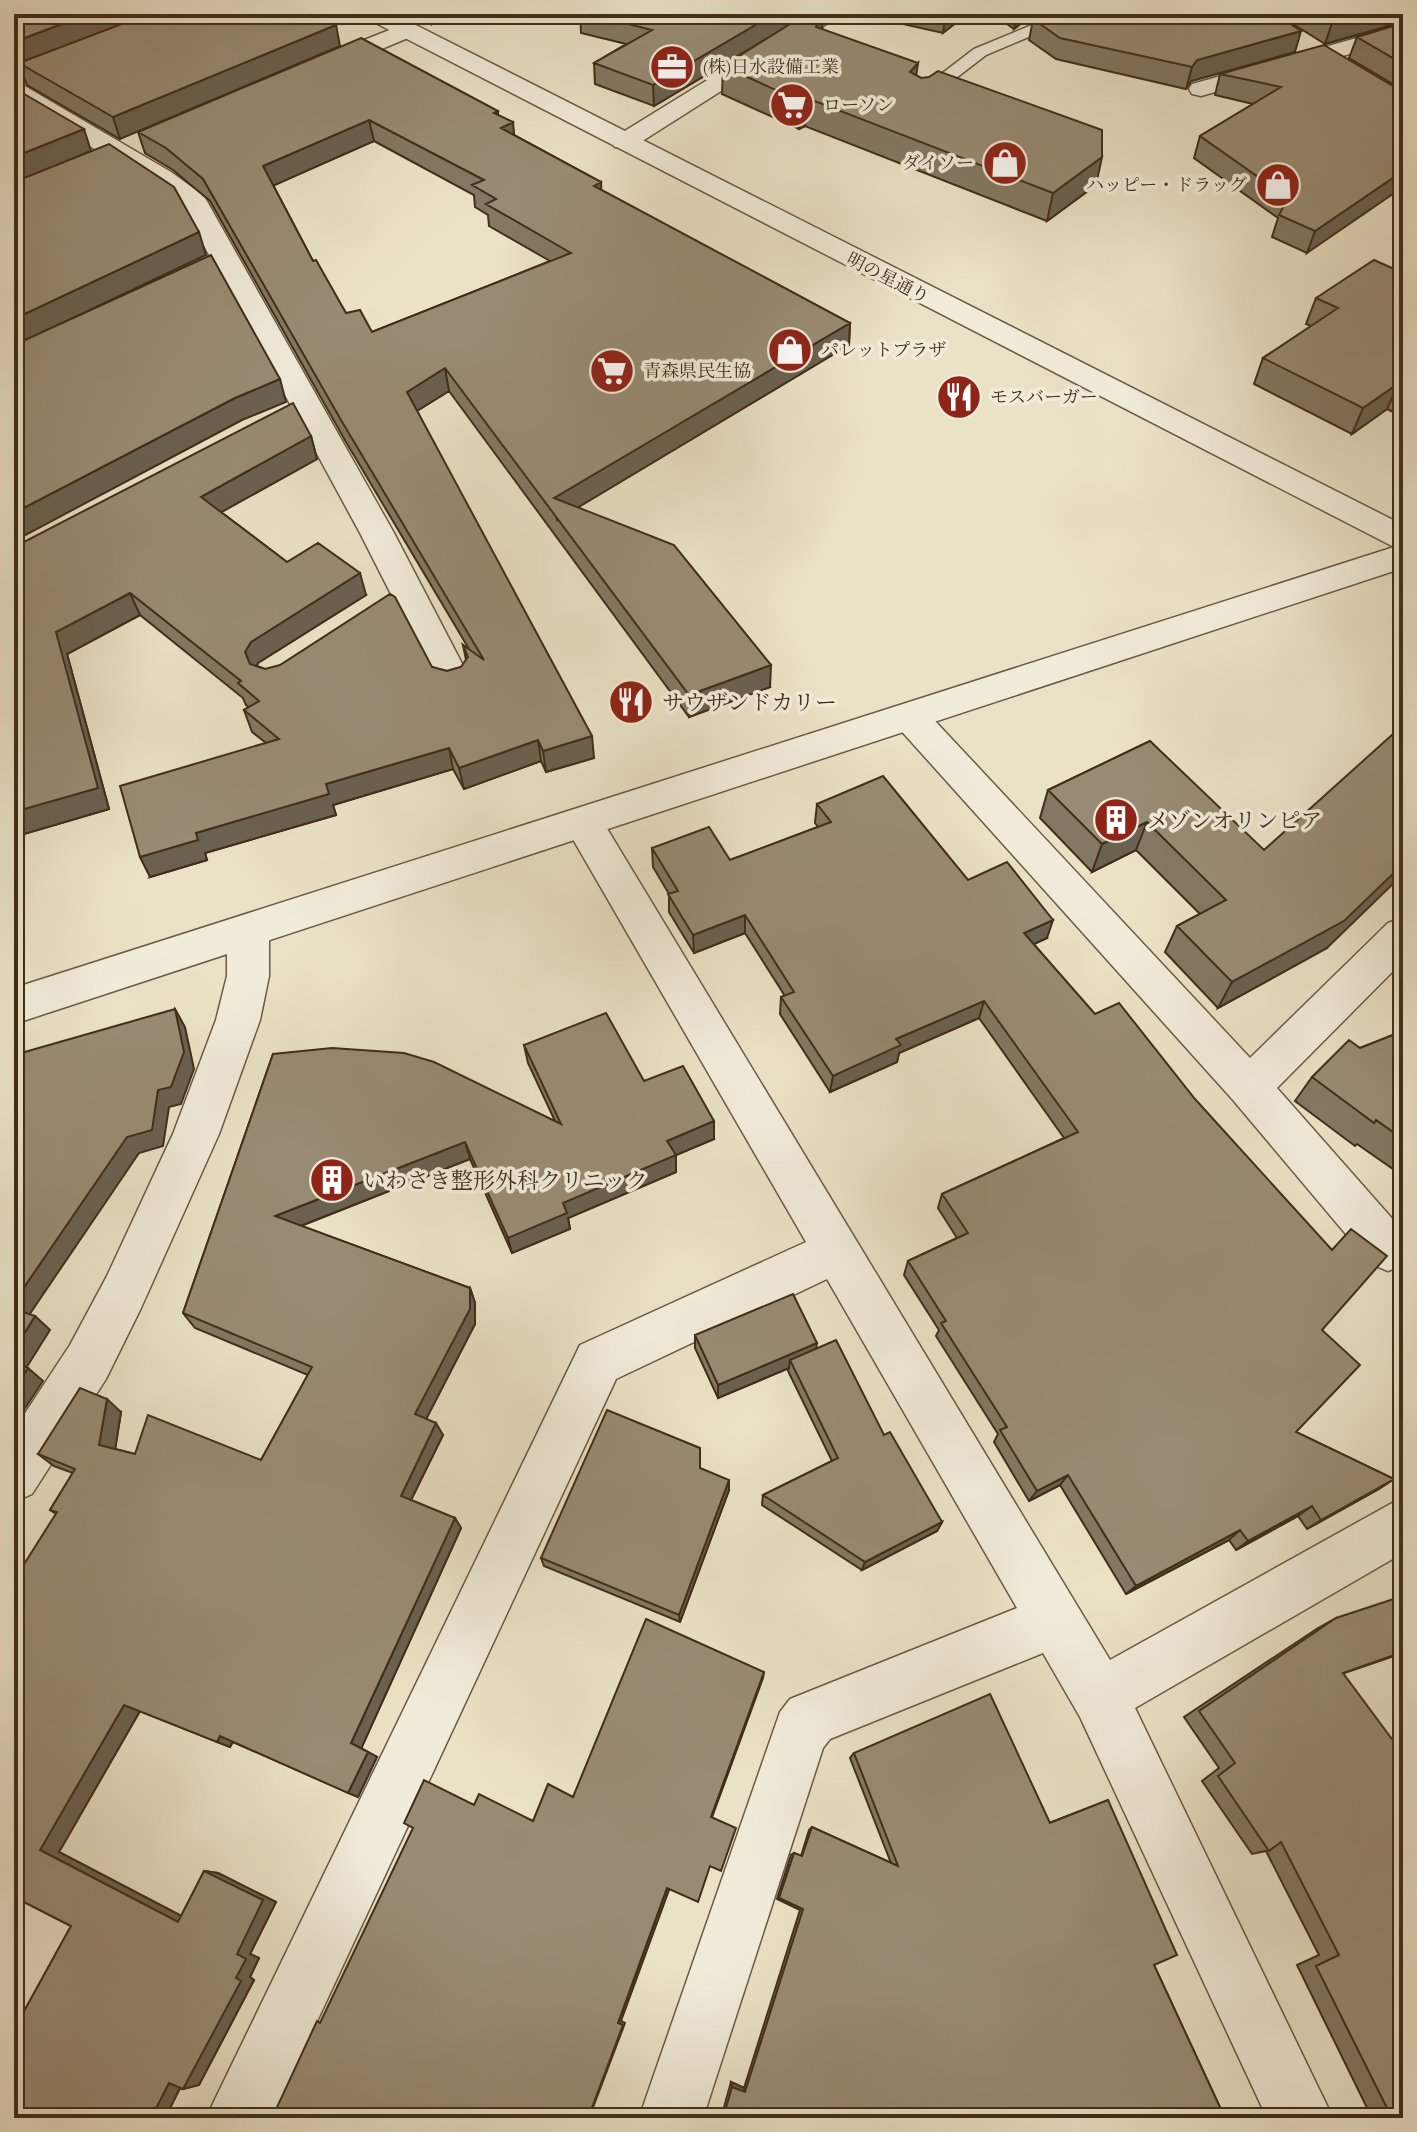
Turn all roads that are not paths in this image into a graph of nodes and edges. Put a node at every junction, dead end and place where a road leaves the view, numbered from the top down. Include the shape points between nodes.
1 (376, 14) edge
2 (830, 14) edge
3 (1040, 28) edge
4 (407, 30) junction
5 (1403, 32) edge
6 (1296, 39) edge
7 (1323, 55) junction
8 (1348, 70) edge
9 (300, 75) edge
10 (19, 80) edge
11 (1201, 89) edge
12 (919, 98) edge
13 (624, 142) junction
14 (131, 146) junction
15 (88, 165) edge
16 (308, 406) junction
17 (277, 419) edge
18 (1403, 539) edge
19 (1403, 556) edge
20 (451, 677) edge
21 (909, 716) junction
22 (583, 822) junction
23 (248, 931) junction
24 (1403, 935) edge
25 (14, 1006) edge
26 (1249, 1087) junction
27 (1388, 1249) dead end
28 (836, 1252) junction
29 (14, 1476) edge
30 (1403, 1523) edge
31 (1057, 1620) junction
32 (1100, 1697) junction
33 (238, 2118) edge
34 (671, 2118) edge
35 (1301, 2118) edge

1 - 4 street, 明の星通り
2 - 13 street
3 - 12 lane via 980,52
4 - 9 street
4 - 13 street, 明の星通り
5 - 7 street
6 - 7 street
7 - 8 street
7 - 11 street
10 - 14 street
13 - 18 street, 明の星通り
14 - 15 street
14 - 16 street via 205,218 216,264
16 - 17 street
16 - 20 street via 393,598
19 - 21 street
21 - 22 street
21 - 26 street
22 - 23 street
22 - 28 street
23 - 25 street
23 - 29 street via 248,976 238,1020 196,1134 88,1362
24 - 26 street
26 - 27 street
28 - 31 street
28 - 33 street via 598,1362
30 - 32 street
31 - 32 street
31 - 34 street via 810,1719 800,1732
32 - 35 street

